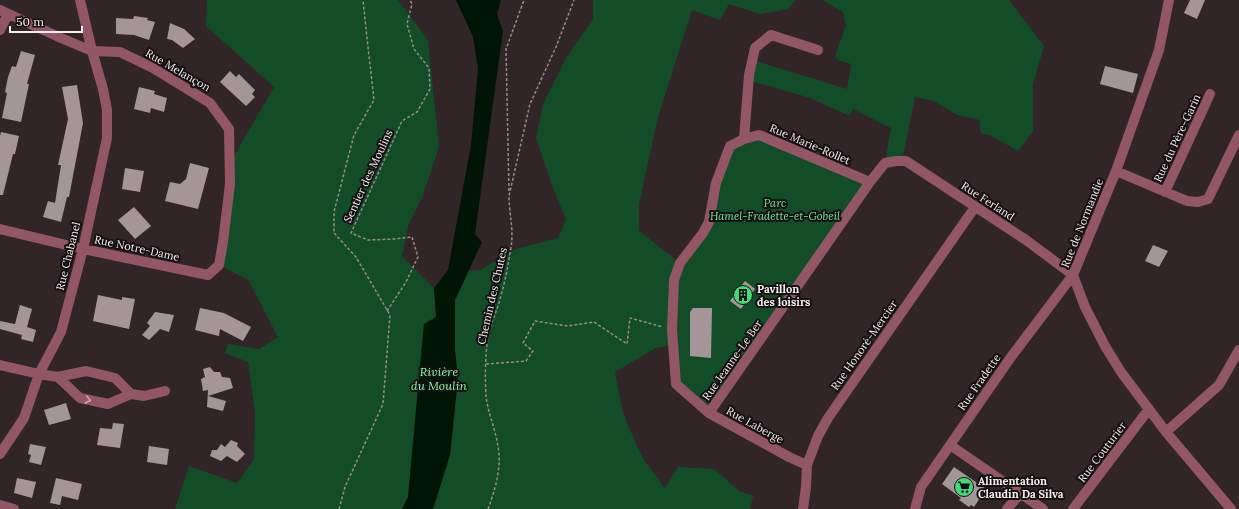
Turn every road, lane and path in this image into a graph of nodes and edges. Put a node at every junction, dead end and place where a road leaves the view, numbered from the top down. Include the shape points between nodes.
1 (80, 0) edge
2 (363, 0) edge
3 (410, 0) edge
4 (524, 0) edge
5 (574, 0) edge
6 (1169, 0) edge
7 (4, 12) edge
8 (0, 30) edge
9 (818, 50) dead end
10 (92, 51) junction
11 (1210, 94) dead end
12 (1239, 135) edge
13 (744, 139) junction
14 (886, 163) joint
15 (1116, 171) junction
16 (870, 182) junction
17 (1165, 192) junction
18 (509, 196) junction
19 (975, 207) junction
20 (0, 229) edge
21 (83, 249) junction
22 (219, 265) joint
23 (1073, 275) junction
24 (387, 311) junction
25 (672, 330) junction
26 (1239, 350) edge
27 (486, 364) junction
28 (0, 365) edge
29 (39, 374) junction
30 (58, 377) junction
31 (676, 384) joint
32 (165, 391) dead end
33 (131, 394) junction
34 (1149, 409) junction
35 (709, 413) junction
36 (1166, 432) junction
37 (950, 445) junction
38 (0, 454) edge
39 (807, 465) junction
40 (1020, 494) junction
41 (0, 505) edge
42 (14, 509) edge
43 (339, 509) edge
44 (488, 509) edge
45 (803, 509) edge
46 (915, 509) edge
47 (1007, 509) edge
48 (1043, 509) edge
49 (1073, 509) edge
50 (1231, 509) edge

1 - 10 street, Rue Chabanel
2 - 24 path, Sentier des Moulins via 374,100 354,135 334,212 334,233 356,257
3 - 24 path, Sentier des Moulins via 412,4 407,24 414,49 429,68 430,88 418,112 402,121 351,233 368,240 412,237 418,257 406,282
4 - 18 path via 506,49
5 - 18 path, Chemin des Chutes via 530,104
6 - 15 street, Rue de Normandie via 1159,50
7 - 8 street
7 - 10 street, Rue Melançon
9 - 13 street via 771,35 755,48 749,75
10 - 21 street, Rue Chabanel via 107,110 107,138
10 - 22 street, Rue Melançon via 120,52 153,68 210,103 228,129 230,184
11 - 17 street, Rue du Père-Garin
12 - 17 street via 1208,199 1188,201
13 - 16 street, Rue Marie-Rollet via 759,135
13 - 25 street, Rue Marie-Rollet via 730,146 716,183 709,222 680,263 674,280
14 - 16 street, Rue Jeanne-Le Ber
14 - 19 street, Rue Ferland via 906,161
15 - 17 street
15 - 23 street, Rue de Normandie
16 - 35 street, Rue Jeanne-Le Ber
18 - 27 path, Chemin des Chutes via 512,245 503,288 489,334
19 - 23 street, Rue Ferland
19 - 39 street, Rue Honoré-Mercier via 828,418
20 - 21 street, Rue Notre-Dame
21 - 22 street, Rue Notre-Dame via 208,275
21 - 29 street, Rue Chabanel via 61,332
23 - 34 street, Rue de Normandie via 1085,307 1105,346
23 - 37 street, Rue Fradette
24 - 43 path, Sentier des Moulins via 390,315 383,404 345,487
25 - 27 path via 630,318 627,344 594,322 568,326 535,321 523,343 533,351 526,360
25 - 31 street, Rue Marie-Rollet
26 - 36 street via 1219,385
27 - 44 path, Chemin des Chutes via 486,396 500,459
28 - 29 street
29 - 30 street
29 - 38 street, Rue Chabanel via 24,418
30 - 33 street via 86,371 115,378
30 -> 33 street via 80,398 108,404
31 - 35 street, Rue Laberge
32 - 33 street via 144,396
34 - 36 street, Rue de Normandie
34 - 49 street, Rue Couturier
35 - 39 street, Rue Laberge
36 - 50 street, Rue de Normandie
37 - 40 street
37 - 46 street, Rue Fradette via 921,487
39 - 45 street, Rue Honoré-Mercier
40 - 47 street
40 - 48 street
41 - 42 street

